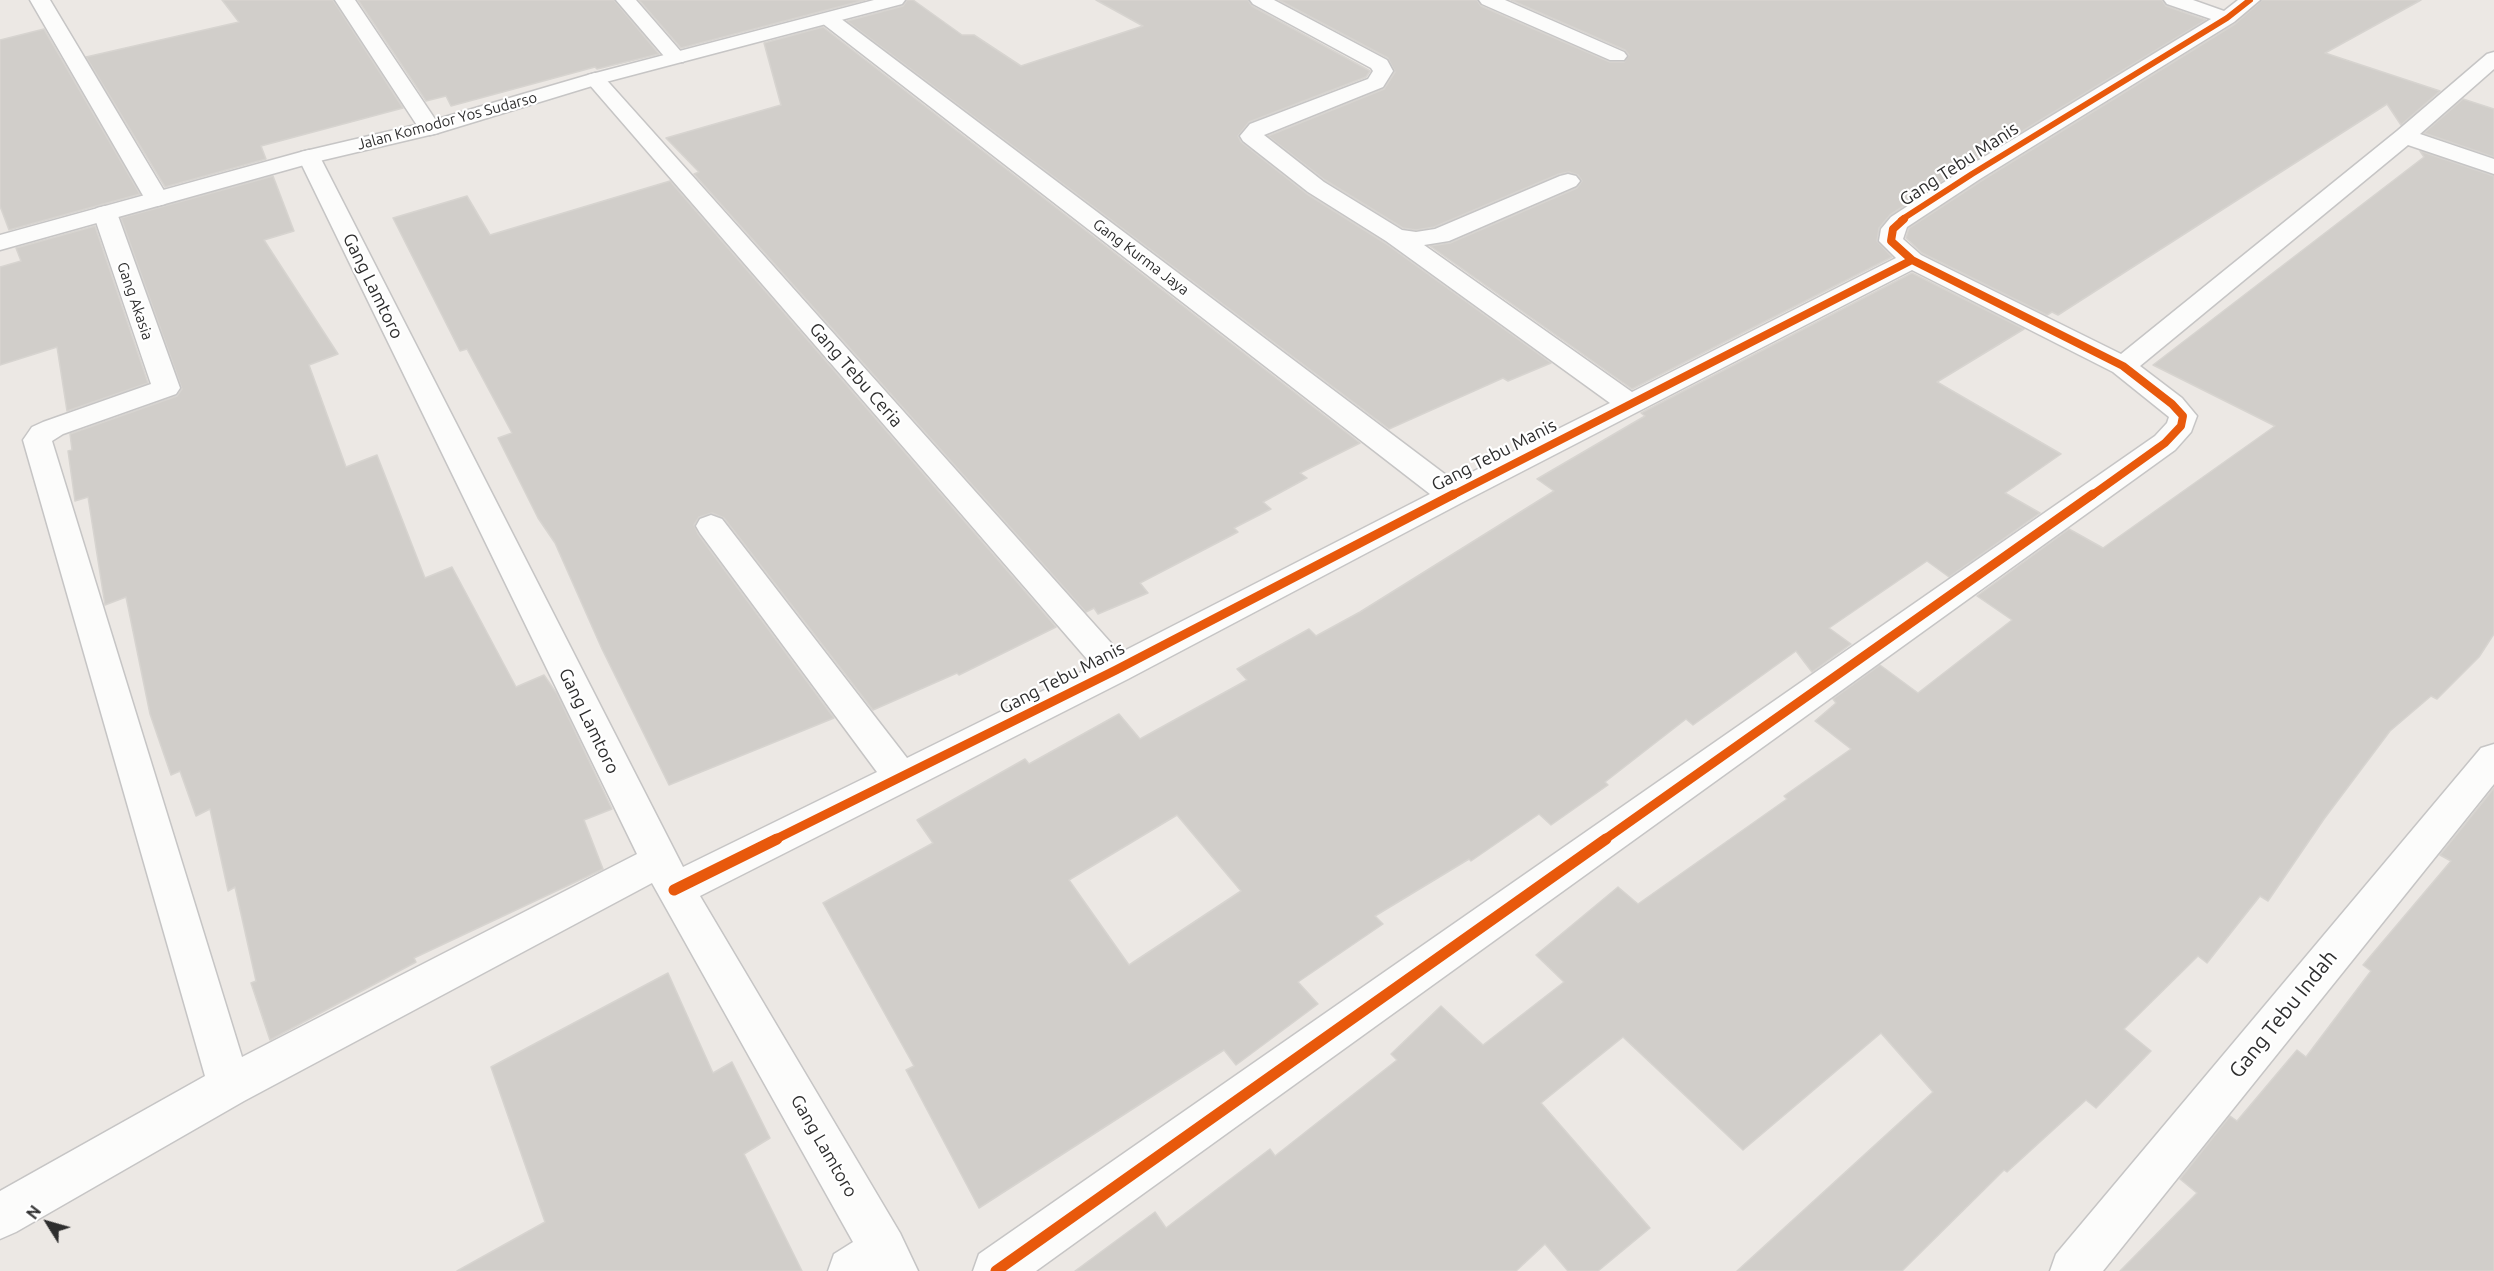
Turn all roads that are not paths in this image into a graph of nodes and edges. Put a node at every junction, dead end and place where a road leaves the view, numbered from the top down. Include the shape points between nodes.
1 (40, 0) edge
2 (345, 0) edge
3 (626, 0) edge
4 (895, 0) edge
5 (1260, 0) edge
6 (1489, 0) edge
7 (2174, 0) edge
8 (2250, 0) edge
9 (2227, 18) junction
10 (829, 19) junction
11 (1617, 56) dead end
12 (2494, 57) edge
13 (676, 58) junction
14 (595, 79) junction
15 (430, 129) junction
16 (2405, 136) junction
17 (309, 157) junction
18 (2494, 168) edge
19 (1568, 181) dead end
20 (157, 199) junction
21 (105, 213) junction
22 (1395, 236) junction
23 (0, 243) edge
24 (1912, 260) junction
25 (2123, 366) junction
26 (1630, 404) junction
27 (1452, 495) junction
28 (711, 526) dead end
29 (1116, 670) junction
30 (2494, 758) edge
31 (901, 777) junction
32 (667, 876) junction
33 (229, 1086) junction
34 (0, 1216) edge
35 (877, 1264) edge
36 (996, 1271) edge
37 (2073, 1271) edge

1 - 20 street
2 - 15 street
3 - 13 street
4 - 10 street, Jalan Komodor Yos Sudarso
5 - 22 street via 1380,64 1383,71 1376,83 1258,129 1251,136 1316,187
6 - 11 street
7 - 9 street
8 - 9 street, Gang Tebu Manis
9 - 24 street, Gang Tebu Manis via 1899,222 1891,241
10 - 13 street, Jalan Komodor Yos Sudarso
10 - 27 street, Gang Kurma Jaya
12 - 16 street
13 - 14 street, Jalan Komodor Yos Sudarso
14 - 15 street, Jalan Komodor Yos Sudarso
14 - 29 street, Gang Tebu Ceria
15 - 17 street, Jalan Komodor Yos Sudarso
16 - 18 street
16 - 25 street
17 - 20 street, Jalan Komodor Yos Sudarso
17 - 32 street, Gang Lamtoro
19 - 22 street via 1440,236
20 - 21 street, Jalan Komodor Yos Sudarso
21 - 23 street, Jalan Komodor Yos Sudarso
21 - 33 street, Gang Akasia via 166,388 53,428 37,440
22 - 26 street
24 - 25 street
24 - 26 street, Gang Tebu Manis
25 - 36 street via 2183,416 2181,426 2166,443
26 - 27 street, Gang Tebu Manis
27 - 29 street, Gang Tebu Manis
28 - 31 street
29 - 31 street, Gang Tebu Manis
30 - 37 street, Gang Tebu Indah
31 - 32 street, Gang Tebu Manis
32 - 33 street, Gang Tebu Manis
32 - 35 street, Gang Lamtoro
33 - 34 street, Gang Tebu Manis

